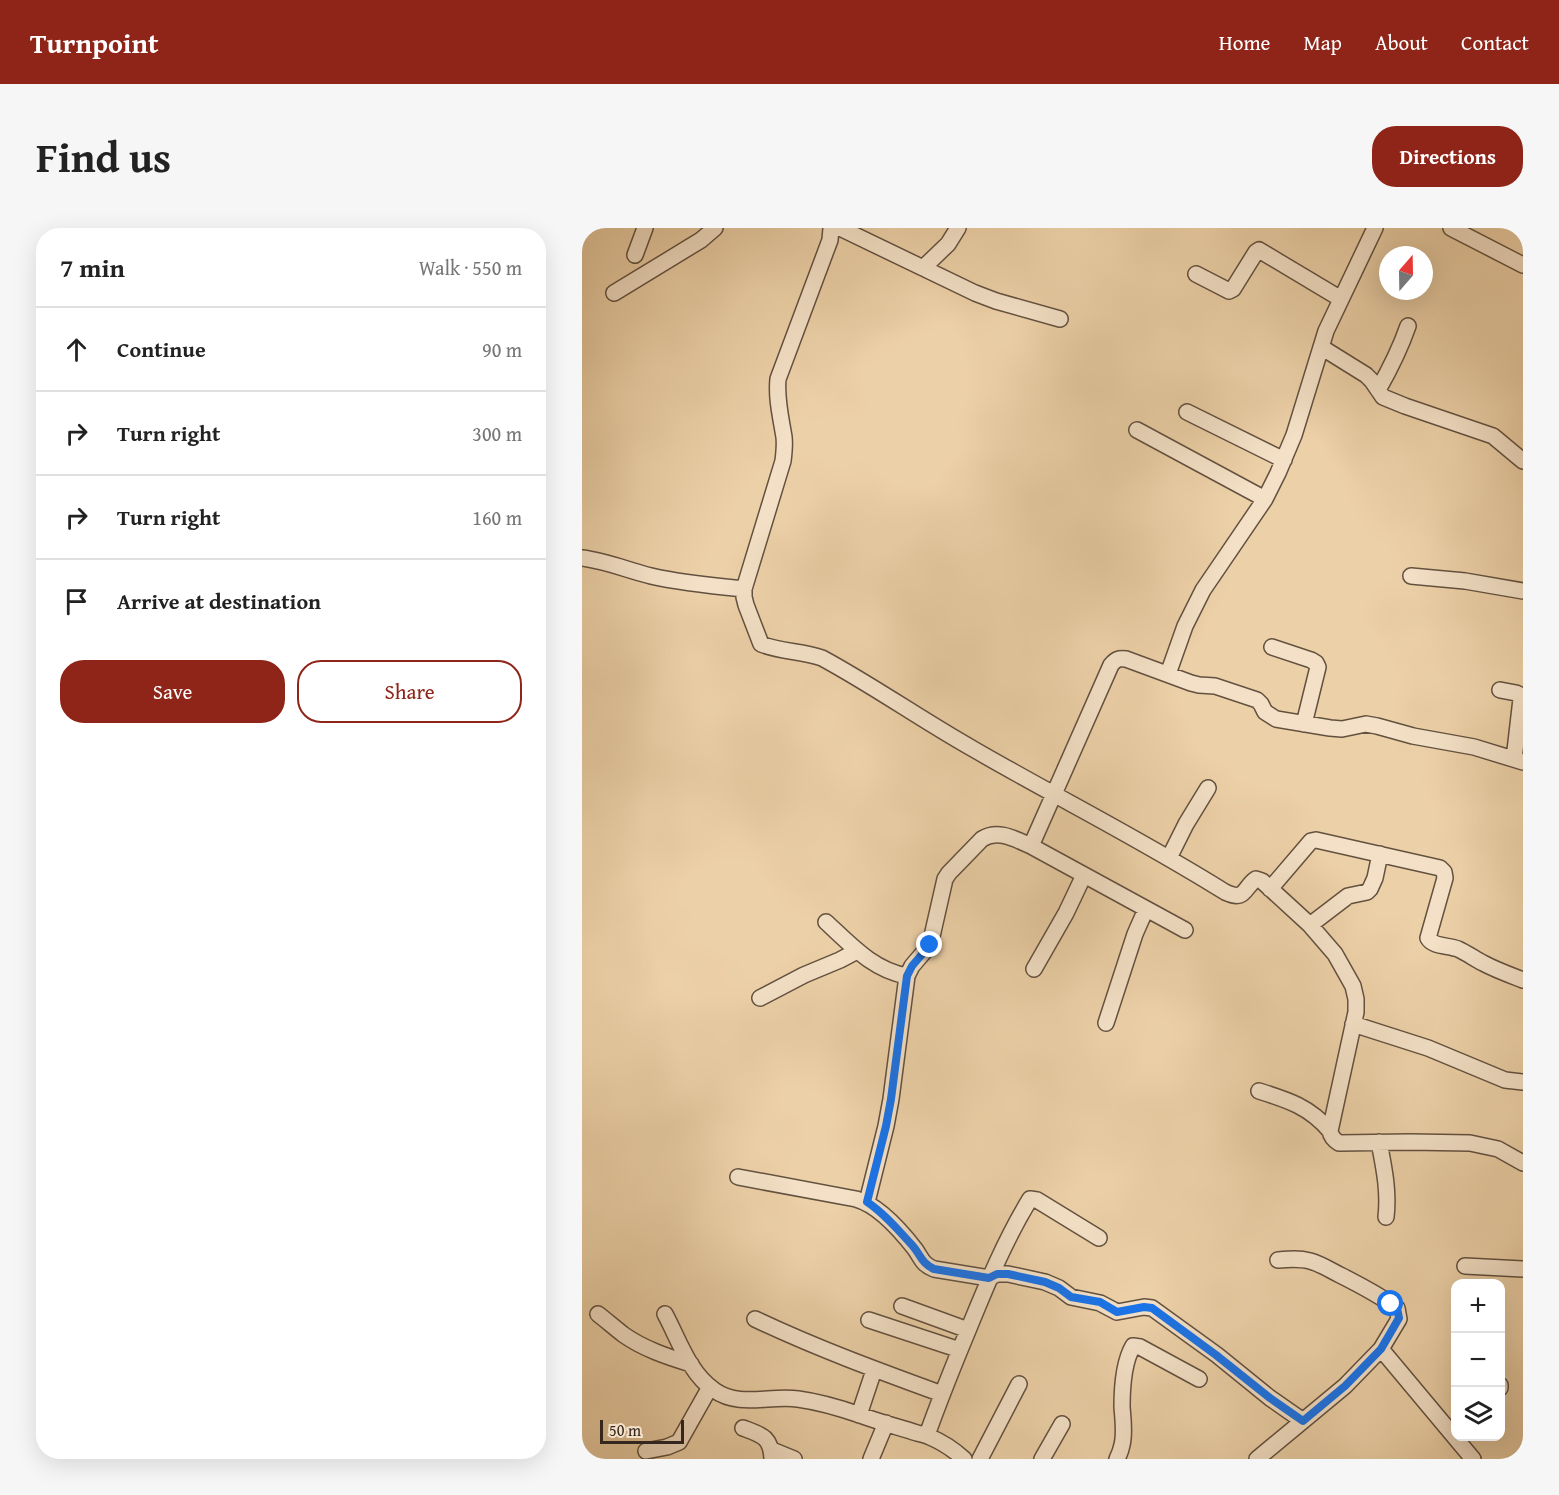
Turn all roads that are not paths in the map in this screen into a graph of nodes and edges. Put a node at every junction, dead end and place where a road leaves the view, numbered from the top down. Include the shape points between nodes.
1 (645, 228) edge
2 (715, 228) edge
3 (831, 228) edge
4 (840, 228) edge
5 (958, 228) edge
6 (1375, 228) edge
7 (1451, 228) edge
8 (635, 255) dead end
9 (1523, 265) edge
10 (923, 268) junction
11 (1196, 274) dead end
12 (615, 293) dead end
13 (1341, 299) junction
14 (1060, 319) dead end
15 (1408, 326) dead end
16 (1321, 346) junction
17 (1377, 390) junction
18 (1187, 412) dead end
19 (1137, 430) dead end
20 (1284, 460) junction
21 (1523, 461) edge
22 (1264, 500) junction
23 (582, 558) edge
24 (1411, 576) dead end
25 (744, 589) junction
26 (1523, 591) edge
27 (1272, 647) dead end
28 (1168, 674) junction
29 (1500, 690) dead end
30 (1304, 724) junction
31 (1519, 760) edge
32 (1208, 788) dead end
33 (1053, 795) junction
34 (1031, 846) junction
35 (1380, 854) junction
36 (1169, 858) junction
37 (1084, 875) junction
38 (1270, 889) junction
39 (1146, 909) junction
40 (826, 922) dead end
41 (1310, 925) junction
42 (1185, 930) dead end
43 (857, 951) junction
44 (1034, 969) dead end
45 (907, 976) junction
46 (1523, 980) edge
47 (760, 998) dead end
48 (1106, 1023) dead end
49 (1353, 1024) junction
50 (1523, 1083) edge
51 (1259, 1091) dead end
52 (1330, 1131) junction
53 (1379, 1142) junction
54 (1523, 1163) edge
55 (738, 1177) dead end
56 (867, 1202) junction
57 (1386, 1217) dead end
58 (1099, 1238) dead end
59 (1278, 1260) dead end
60 (1465, 1266) dead end
61 (1523, 1269) edge
62 (989, 1278) junction
63 (902, 1306) dead end
64 (598, 1314) dead end
65 (665, 1314) dead end
66 (755, 1319) dead end
67 (869, 1320) dead end
68 (968, 1330) junction
69 (1381, 1349) junction
70 (960, 1350) junction
71 (691, 1364) junction
72 (874, 1370) junction
73 (1199, 1379) dead end
74 (1019, 1384) dead end
75 (710, 1387) junction
76 (942, 1394) junction
77 (859, 1415) junction
78 (1303, 1421) junction
79 (886, 1423) junction
80 (1062, 1424) dead end
81 (1451, 1427) edge
82 (743, 1428) dead end
83 (927, 1435) junction
84 (1463, 1441) edge
85 (646, 1451) dead end
86 (772, 1454) edge
87 (954, 1456) edge
88 (794, 1459) edge
89 (871, 1459) edge
90 (980, 1459) edge
91 (1042, 1459) edge
92 (1117, 1459) edge
93 (1257, 1459) edge
94 (1473, 1459) edge

1 - 8 street
2 - 12 street
3 - 25 street via 830,240 778,379 783,461
4 - 10 street
5 - 10 street via 948,244
6 - 13 street
7 - 9 street
10 - 14 street via 996,302
11 - 13 street via 1229,291 1259,250
13 - 16 street
15 - 17 street
16 - 17 street via 1366,375
16 - 20 street
17 - 21 street via 1392,401 1493,436
18 - 20 street
19 - 22 street
20 - 22 street
22 - 28 street via 1203,590
23 - 25 street via 651,576
24 - 26 street
25 - 33 street via 761,644 822,658
27 - 30 street via 1311,660 1318,667
28 - 30 street via 1257,700 1269,716
28 - 33 street via 1126,658 1115,660
29 - 31 street via 1520,694
30 - 31 street via 1336,729 1377,726
32 - 36 street
33 - 34 street
33 - 36 street
34 - 37 street
34 - 45 street via 1004,835 989,835 949,873 930,945
35 - 38 street via 1311,841
35 - 41 street via 1370,890 1348,896
35 - 46 street via 1444,872 1428,938 1433,944 1458,949
36 - 38 street via 1232,896 1241,895 1256,879
37 - 39 street
37 - 44 street
38 - 41 street
39 - 42 street
39 - 48 street
40 - 43 street
41 - 49 street via 1335,954 1353,986
43 - 45 street via 885,970
43 - 47 street
45 - 56 street via 891,1099
49 - 50 street via 1428,1048 1505,1080
49 - 52 street
51 - 52 street via 1306,1109
52 - 53 street via 1339,1143
53 - 54 street via 1485,1145
53 - 57 street via 1387,1181
55 - 56 street
56 - 62 street via 883,1214 926,1266
58 - 62 street via 1030,1199
59 - 69 street via 1311,1261 1397,1308 1399,1318
60 - 61 street
62 - 68 street
62 - 78 street via 1008,1274 1045,1282 1071,1297 1100,1302 1117,1312 1152,1308
63 - 68 street
64 - 71 street via 639,1344
65 - 71 street
66 - 72 street
67 - 70 street
68 - 70 street
69 - 78 street
69 - 81 street
70 - 76 street
71 - 75 street
72 - 76 street
72 - 77 street
73 - 92 street via 1133,1346 1124,1373 1124,1428
74 - 90 street
75 - 77 street via 742,1400 796,1399
75 - 85 street via 679,1442
76 - 83 street
77 - 79 street
78 - 93 street
79 - 83 street
79 - 89 street
80 - 91 street
82 - 86 street via 769,1442
83 - 87 street
84 - 94 street
86 - 88 street

